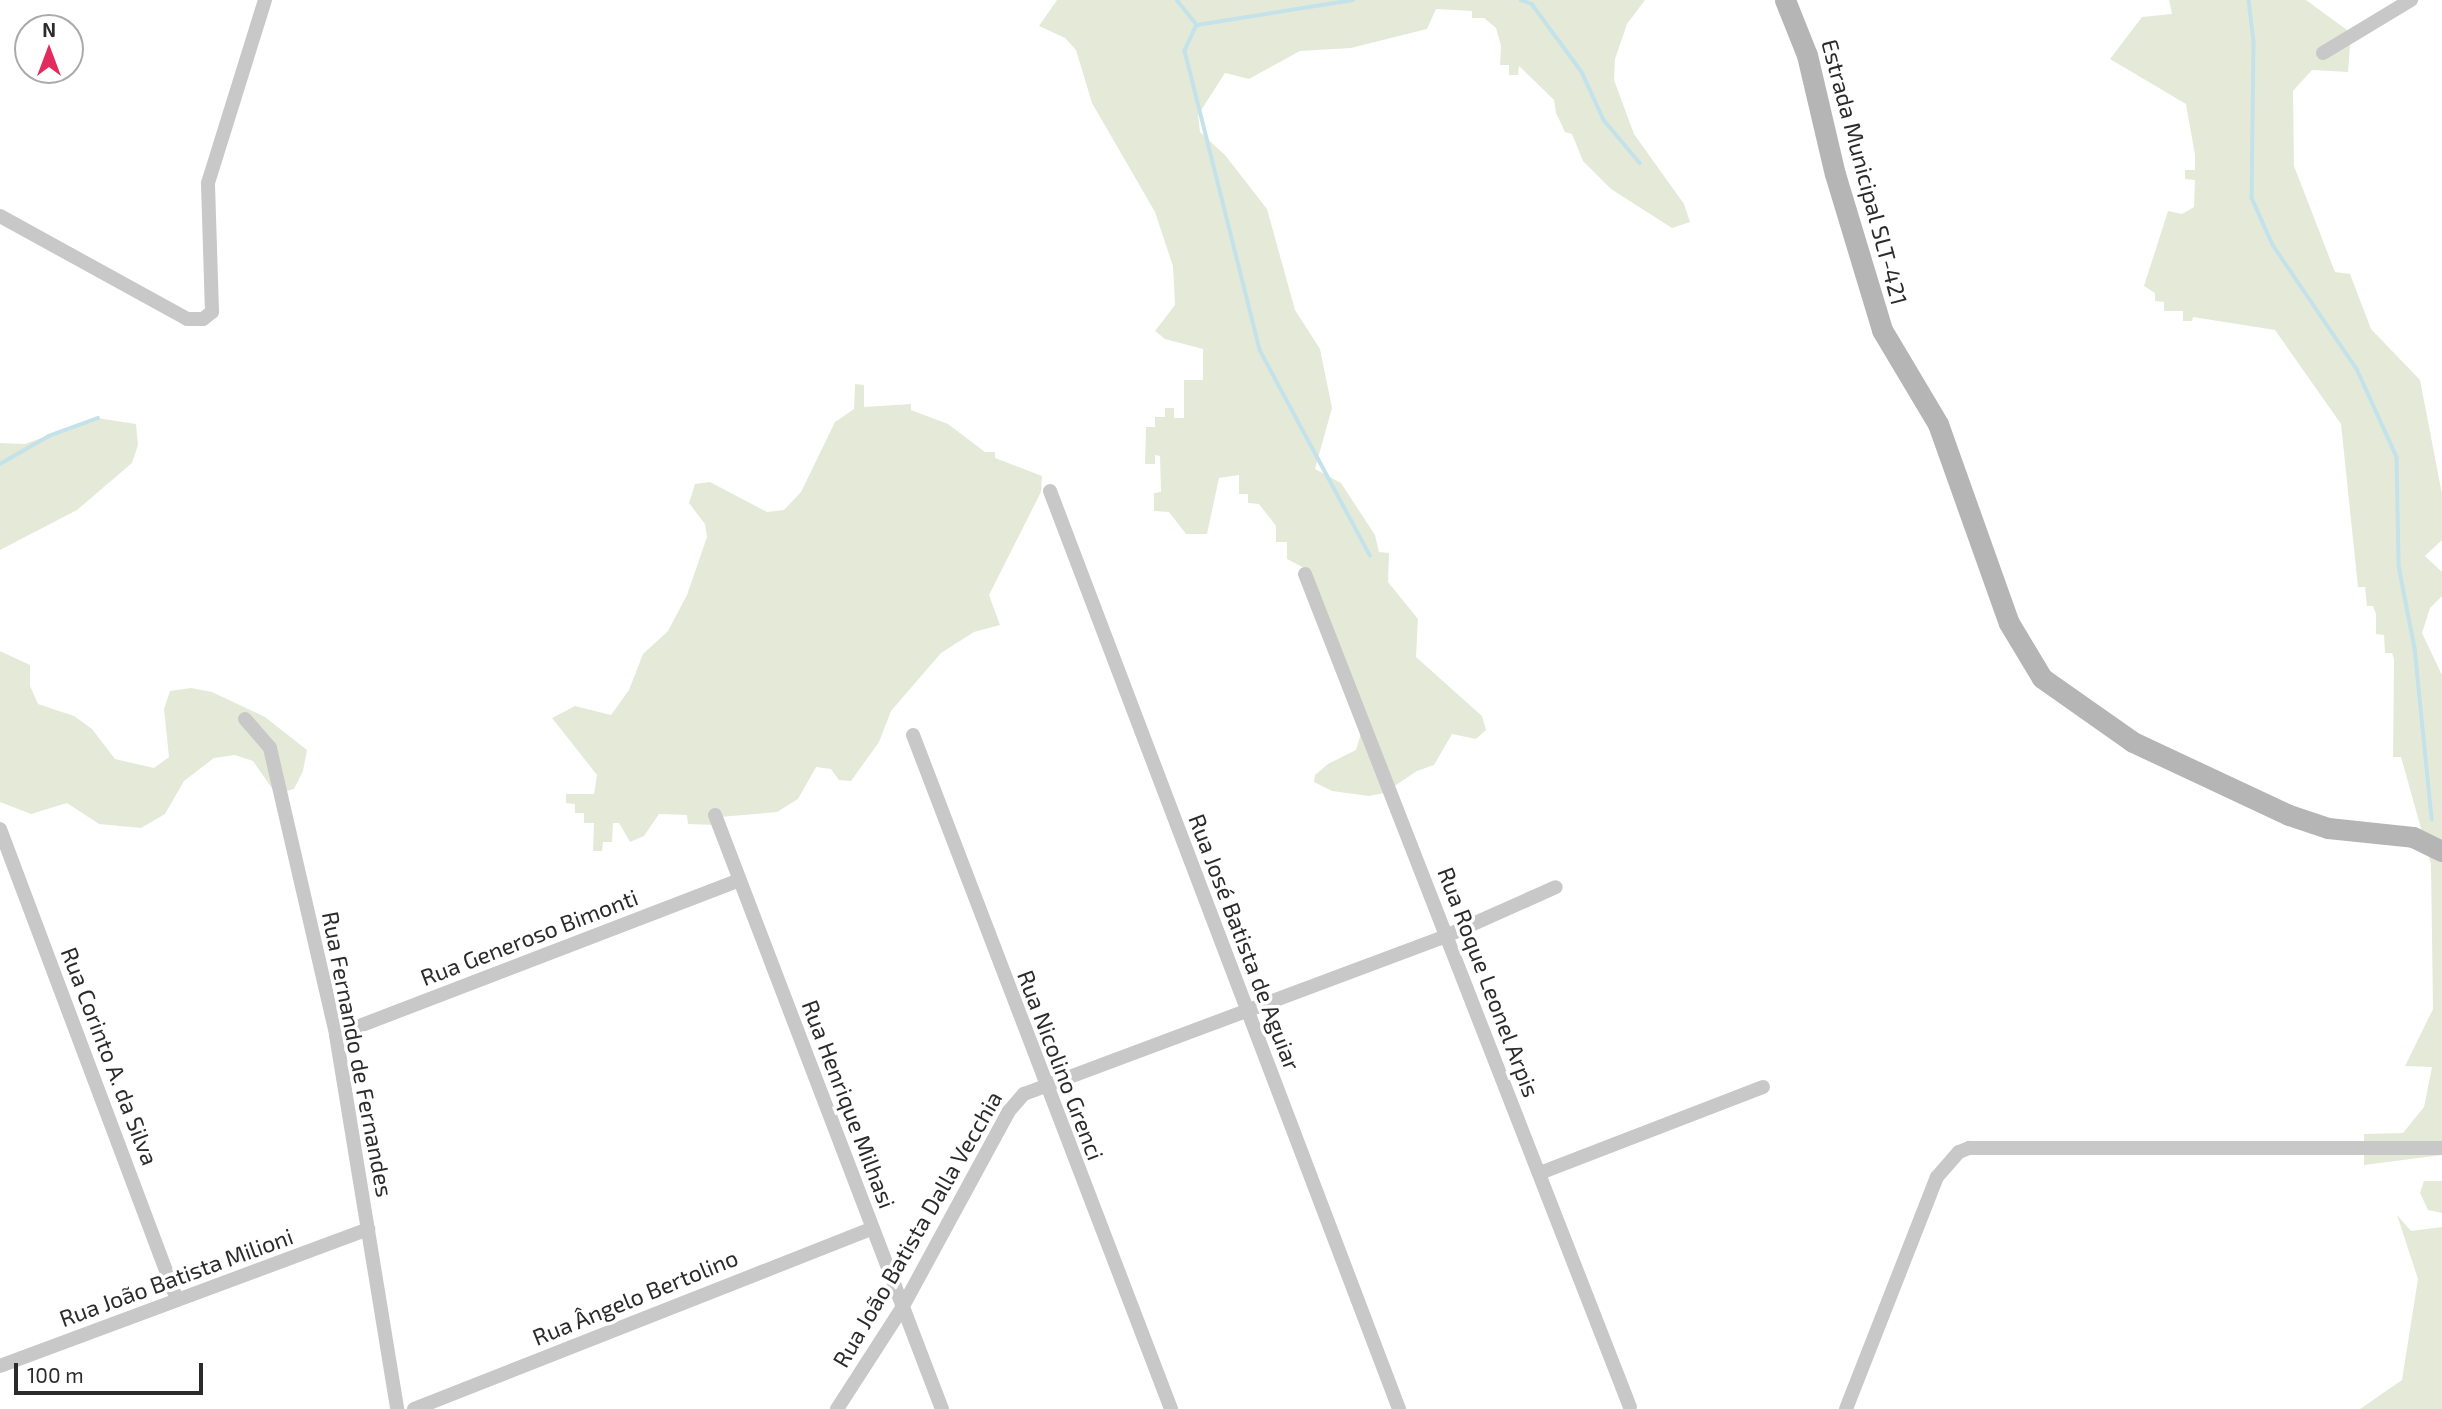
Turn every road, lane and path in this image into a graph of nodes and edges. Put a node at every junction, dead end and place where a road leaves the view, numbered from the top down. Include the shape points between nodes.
1 (265, 0) edge
2 (1785, 0) edge
3 (2411, 0) edge
4 (2323, 53) dead end
5 (0, 216) edge
6 (1050, 491) dead end
7 (1305, 573) dead end
8 (244, 719) dead end
9 (913, 735) dead end
10 (715, 815) dead end
11 (0, 829) edge
12 (2442, 851) edge
13 (738, 881) junction
14 (1556, 887) dead end
15 (1446, 936) junction
16 (1245, 1009) junction
17 (336, 1035) junction
18 (1045, 1087) junction
19 (1763, 1087) dead end
20 (2442, 1149) edge
21 (1540, 1174) junction
22 (873, 1228) junction
23 (368, 1229) junction
24 (177, 1300) junction
25 (902, 1308) junction
26 (0, 1366) edge
27 (1630, 1408) edge
28 (397, 1409) edge
29 (414, 1409) edge
30 (837, 1409) edge
31 (942, 1409) edge
32 (1171, 1409) edge
33 (1399, 1409) edge
34 (1846, 1409) edge

1 - 5 street via 208,183 212,312 187,319
2 - 12 street, Estrada Municipal SLT-421 via 1807,55 1835,174 1882,330 1938,424 2009,623 2042,678 2133,743 2289,815 2328,828 2413,837
3 - 4 street
6 - 16 street, Rua José Batista de Aguiar
7 - 15 street, Rua Roque Leonel Arpis
8 - 17 street, Rua Fernando de Fernandes via 270,748
9 - 18 street, Rua Nicolino Grenci
10 - 13 street, Rua Henrique Milhasi
11 - 24 street, Rua Corinto A. da Silva
13 - 17 street, Rua Generoso Bimonti
13 - 22 street, Rua Henrique Milhasi
14 - 15 street, Rua João Batista Dalla Vecchia
15 - 16 street, Rua João Batista Dalla Vecchia
15 - 21 street, Rua Roque Leonel Arpis
16 - 18 street, Rua João Batista Dalla Vecchia
16 - 33 street, Rua José Batista de Aguiar
17 - 23 street, Rua Fernando de Fernandes
18 - 25 street, Rua João Batista Dalla Vecchia via 1024,1094 1009,1111
18 - 32 street, Rua Nicolino Grenci
19 - 21 street
20 - 34 street via 1969,1148 1959,1152 1937,1177
21 - 27 street, Rua Roque Leonel Arpis
22 - 25 street, Rua Henrique Milhasi
22 - 29 street, Rua Ângelo Bertolino
23 - 24 street, Rua João Batista Milioni
23 - 28 street, Rua Fernando de Fernandes
24 - 26 street, Rua João Batista Milioni
25 - 30 street, Rua João Batista Dalla Vecchia
25 - 31 street, Rua Henrique Milhasi

